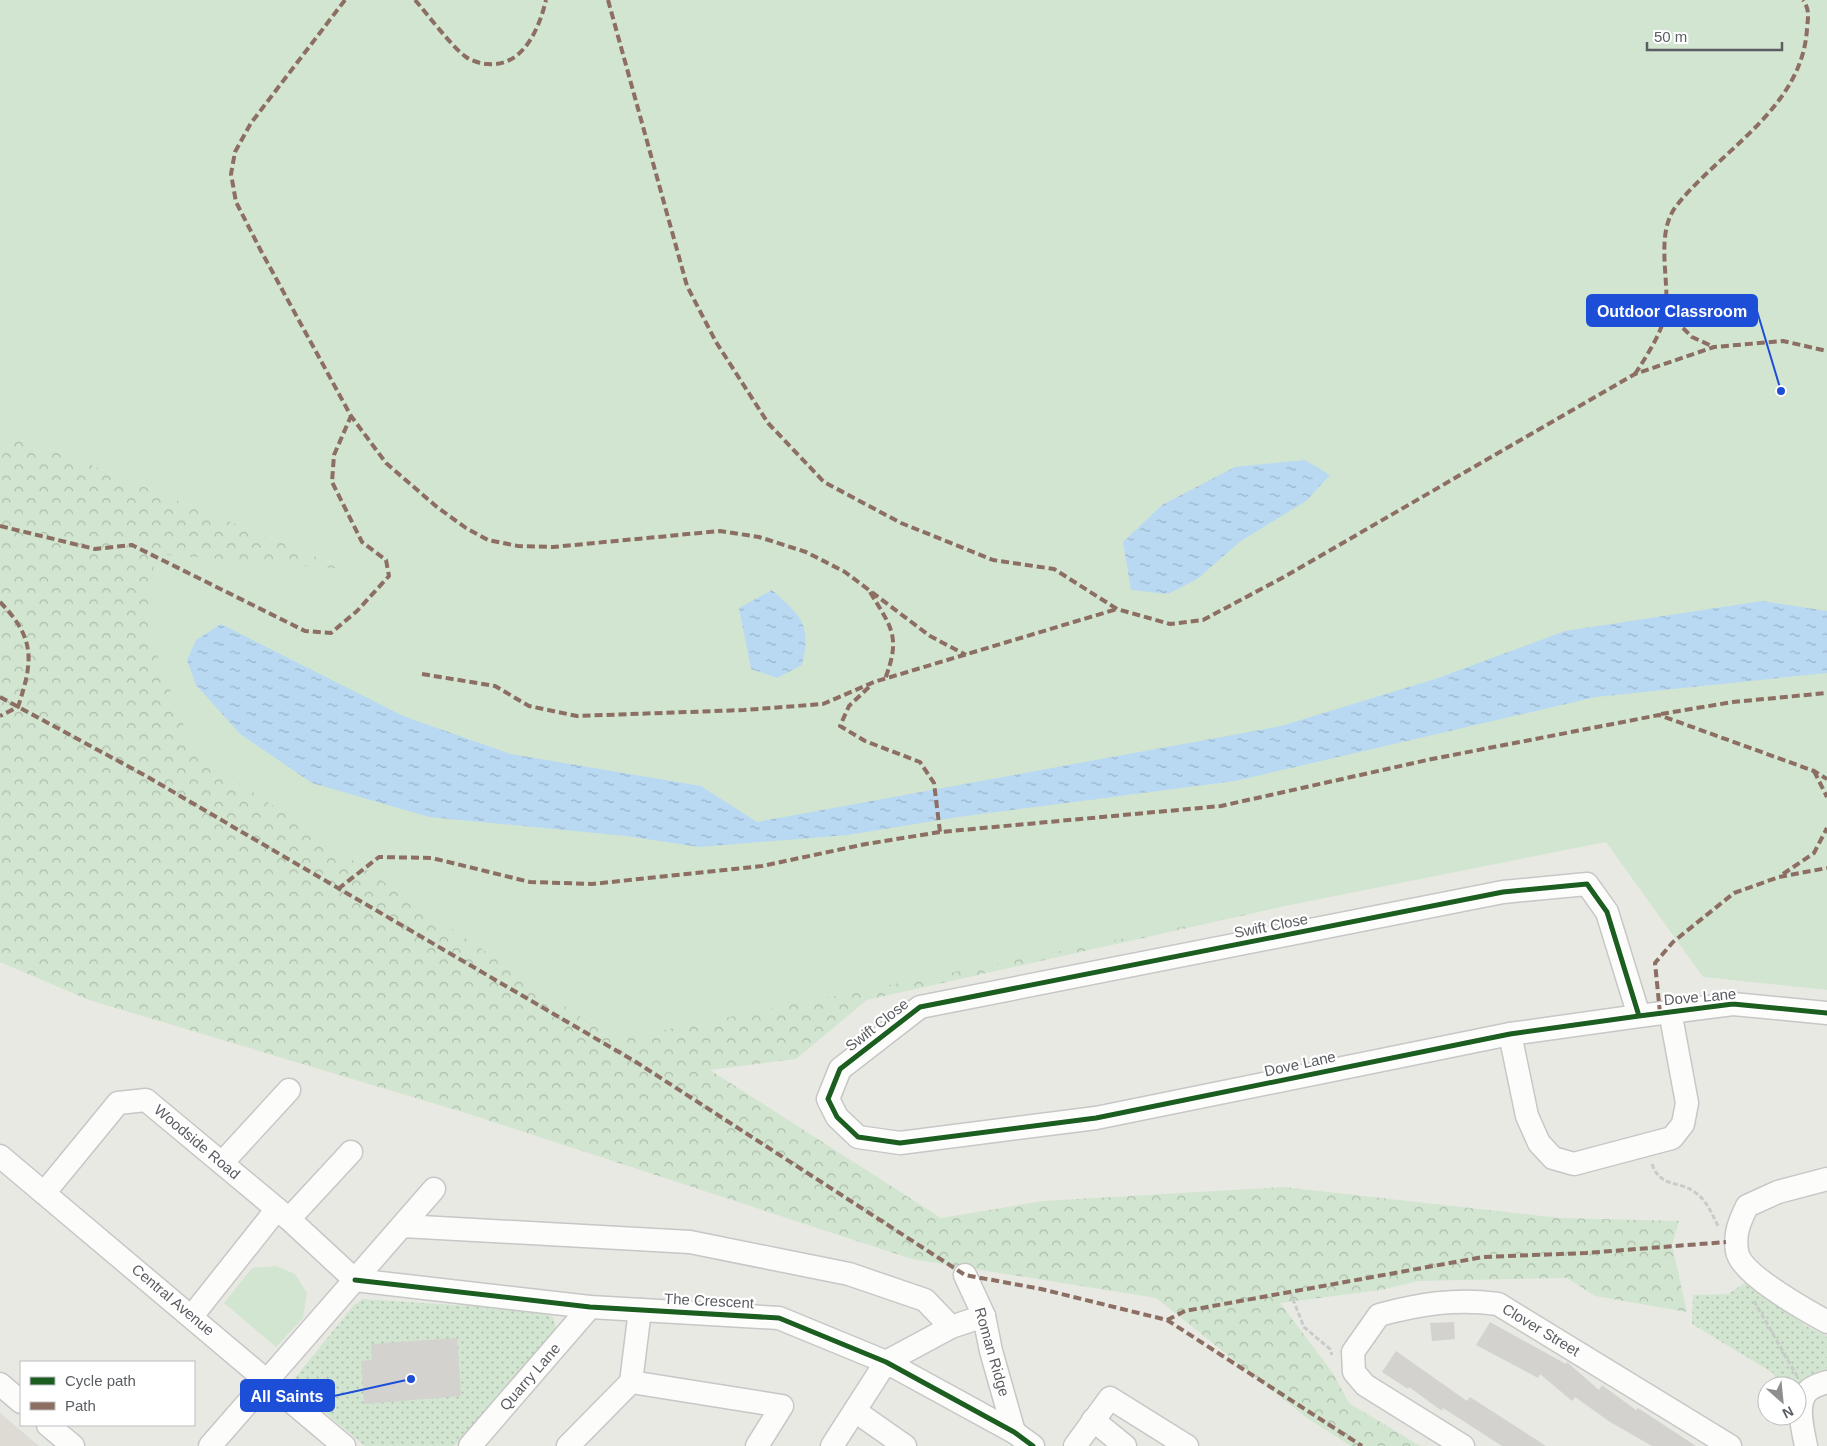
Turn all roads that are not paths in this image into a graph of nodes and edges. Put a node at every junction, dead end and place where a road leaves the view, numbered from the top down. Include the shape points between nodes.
1 (1670, 1012) junction
2 (1827, 1013) edge
3 (1639, 1016) junction
4 (1510, 1034) junction
5 (840, 1069) joint
6 (290, 1090) dead end
7 (351, 1152) dead end
8 (0, 1156) edge
9 (222, 1163) junction
10 (1827, 1179) edge
11 (434, 1189) dead end
12 (45, 1192) junction
13 (283, 1214) junction
14 (402, 1226) junction
15 (965, 1275) dead end
16 (355, 1280) junction
17 (590, 1307) junction
18 (640, 1310) junction
19 (192, 1316) junction
20 (984, 1316) junction
21 (1827, 1322) edge
22 (951, 1327) junction
23 (886, 1362) junction
24 (268, 1380) junction
25 (631, 1382) junction
26 (0, 1384) edge
27 (1818, 1386) edge
28 (20, 1401) edge
29 (854, 1411) junction
30 (1093, 1420) junction
31 (49, 1426) edge
32 (1014, 1432) junction
33 (478, 1443) edge
34 (73, 1446) edge
35 (210, 1446) edge
36 (344, 1446) edge
37 (568, 1446) edge
38 (757, 1446) edge
39 (832, 1446) edge
40 (905, 1446) edge
41 (1033, 1446) edge
42 (1075, 1446) edge
43 (1125, 1446) edge
44 (1187, 1446) edge
45 (1463, 1446) edge
46 (1730, 1446) edge
47 (1806, 1446) edge

1 - 2 street, Dove Lane via 1733,1004
1 - 3 street, Dove Lane
1 - 4 street via 1688,1103 1684,1124 1672,1138 1574,1164 1553,1158 1539,1143 1527,1116
3 - 4 street, Dove Lane
3 - 5 street, Swift Close via 1607,912 1587,884 1503,892 920,1007
4 - 5 street, Dove Lane via 1096,1118 900,1143 858,1137 837,1117 828,1099
6 - 9 street
7 - 13 street
8 - 12 street, Central Avenue
9 - 12 street, Woodside Road via 146,1100 118,1103
9 - 13 street, Woodside Road
10 - 21 street via 1778,1192 1747,1206 1736,1230 1737,1253 1745,1267
11 - 14 street
12 - 19 street, Central Avenue
13 - 16 street, Woodside Road
13 - 19 street
14 - 16 street
14 - 22 street via 690,1242 849,1274 925,1300
15 - 20 street, Roman Ridge
16 - 17 street, The Crescent
16 - 24 street
17 - 18 street, The Crescent
17 - 33 street, Quarry Lane
18 - 23 street, The Crescent via 779,1318
18 - 25 street
19 - 24 street, Central Avenue
20 - 22 street
20 - 32 street, Roman Ridge
22 - 23 street
23 - 29 street
23 - 32 street, The Crescent
24 - 35 street
24 - 36 street, Central Avenue
25 - 37 street
25 - 38 street via 782,1406
26 - 28 street
27 - 47 street via 1802,1400
29 - 39 street
29 - 40 street
30 - 42 street
30 - 43 street
30 - 44 street via 1110,1398
31 - 34 street
32 - 41 street, The Crescent
45 - 46 street, Clover Street via 1365,1385 1354,1372 1354,1352 1379,1315 1422,1304 1474,1301 1498,1304

